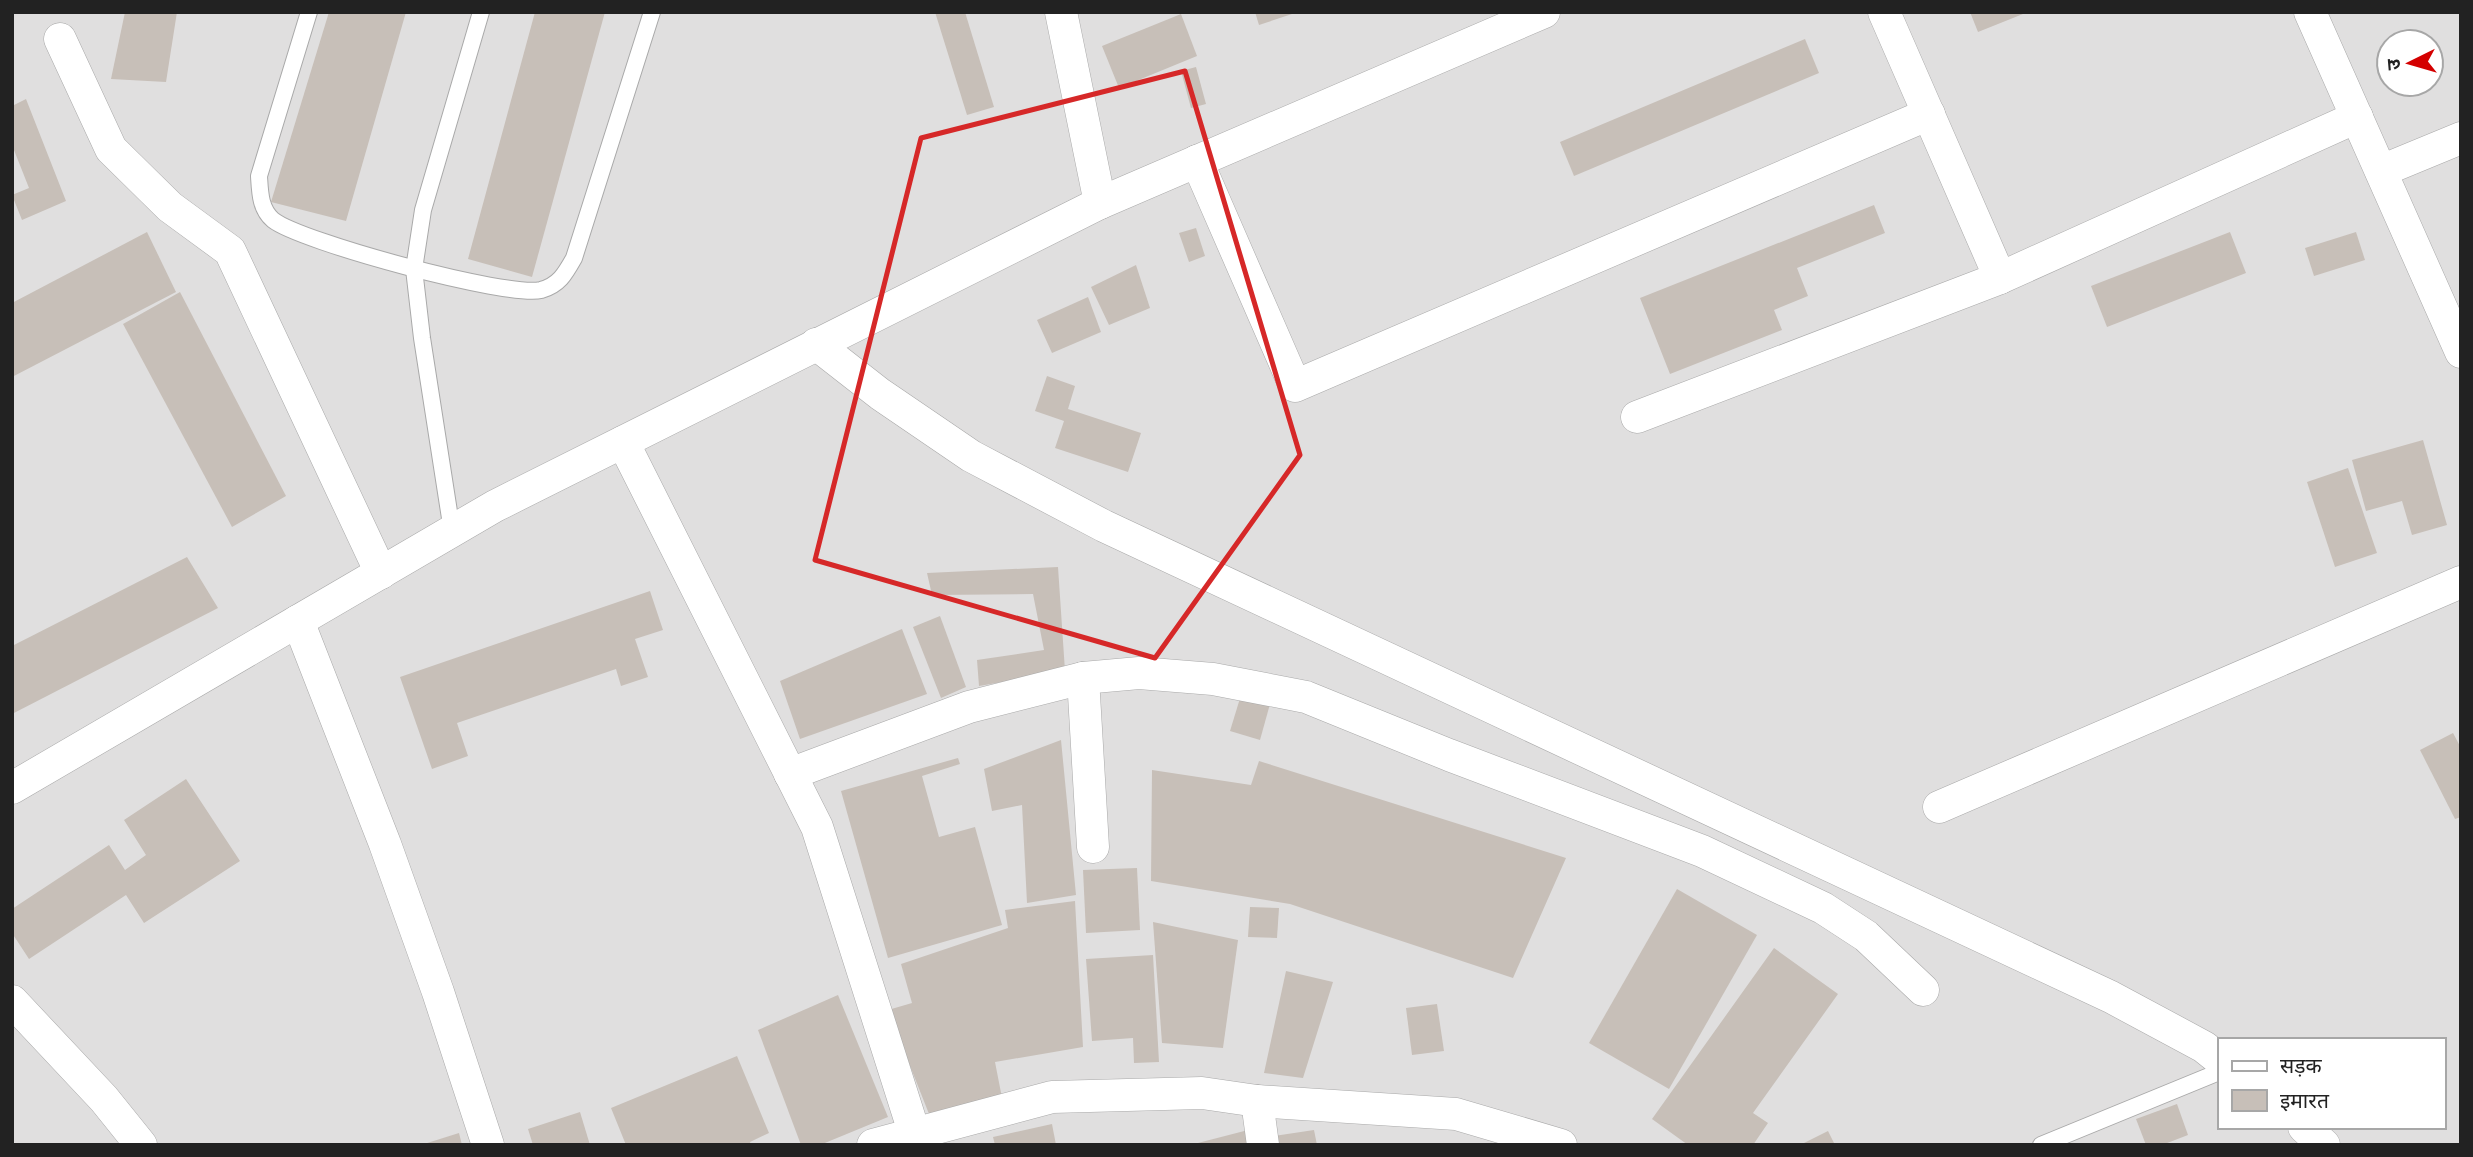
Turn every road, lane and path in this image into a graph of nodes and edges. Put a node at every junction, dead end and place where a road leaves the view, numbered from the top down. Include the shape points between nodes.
1 (309, 12) edge
2 (481, 12) edge
3 (652, 12) edge
4 (1061, 12) edge
5 (1544, 12) edge
6 (1884, 12) edge
7 (2310, 12) edge
8 (60, 39) dead end
9 (1928, 114) junction
10 (2357, 117) junction
11 (2461, 138) edge
12 (1197, 161) junction
13 (2381, 171) junction
14 (1100, 203) junction
15 (414, 269) junction
16 (2000, 278) junction
17 (816, 344) junction
18 (2461, 352) edge
19 (1637, 417) dead end
20 (623, 442) junction
21 (452, 531) junction
22 (381, 573) junction
23 (2461, 582) edge
24 (298, 621) junction
25 (1083, 678) junction
26 (790, 774) junction
27 (12, 789) edge
28 (1940, 807) dead end
29 (1093, 847) dead end
30 (1923, 990) dead end
31 (12, 1001) edge
32 (2218, 1058) edge
33 (2218, 1072) edge
34 (1257, 1101) junction
35 (2306, 1129) edge
36 (914, 1132) junction
37 (141, 1145) edge
38 (488, 1145) edge
39 (873, 1145) edge
40 (1264, 1145) edge
41 (1561, 1145) edge
42 (2041, 1145) edge
43 (2324, 1145) edge

1 - 15 lane via 259,176 261,203 271,218 289,230
2 - 15 lane via 423,210
3 - 15 lane via 574,258 559,283 539,290 516,290
4 - 14 street
5 - 12 street
6 - 9 street
7 - 10 street
8 - 22 street via 111,149 170,207 230,251
9 - 12 street via 1295,386
9 - 16 street
10 - 13 street
10 - 16 street
11 - 13 street
12 - 14 street
13 - 18 street
14 - 17 street
15 - 21 lane
16 - 19 street
17 - 20 street
17 - 32 street via 971,456 1104,526 2111,997
20 - 21 street
20 - 26 street
21 - 22 street
22 - 24 street
23 - 28 street
24 - 27 street
24 - 38 street via 385,844
25 - 26 street via 969,707
25 - 29 street
25 - 30 street via 1139,673 1213,679 1306,697 1702,851 1811,902 1866,936
26 - 36 street via 817,827
31 - 37 street
33 - 42 lane
34 - 36 street via 1202,1093 1052,1097
34 - 40 street
34 - 41 street via 1456,1114
35 - 43 street
36 - 39 street

